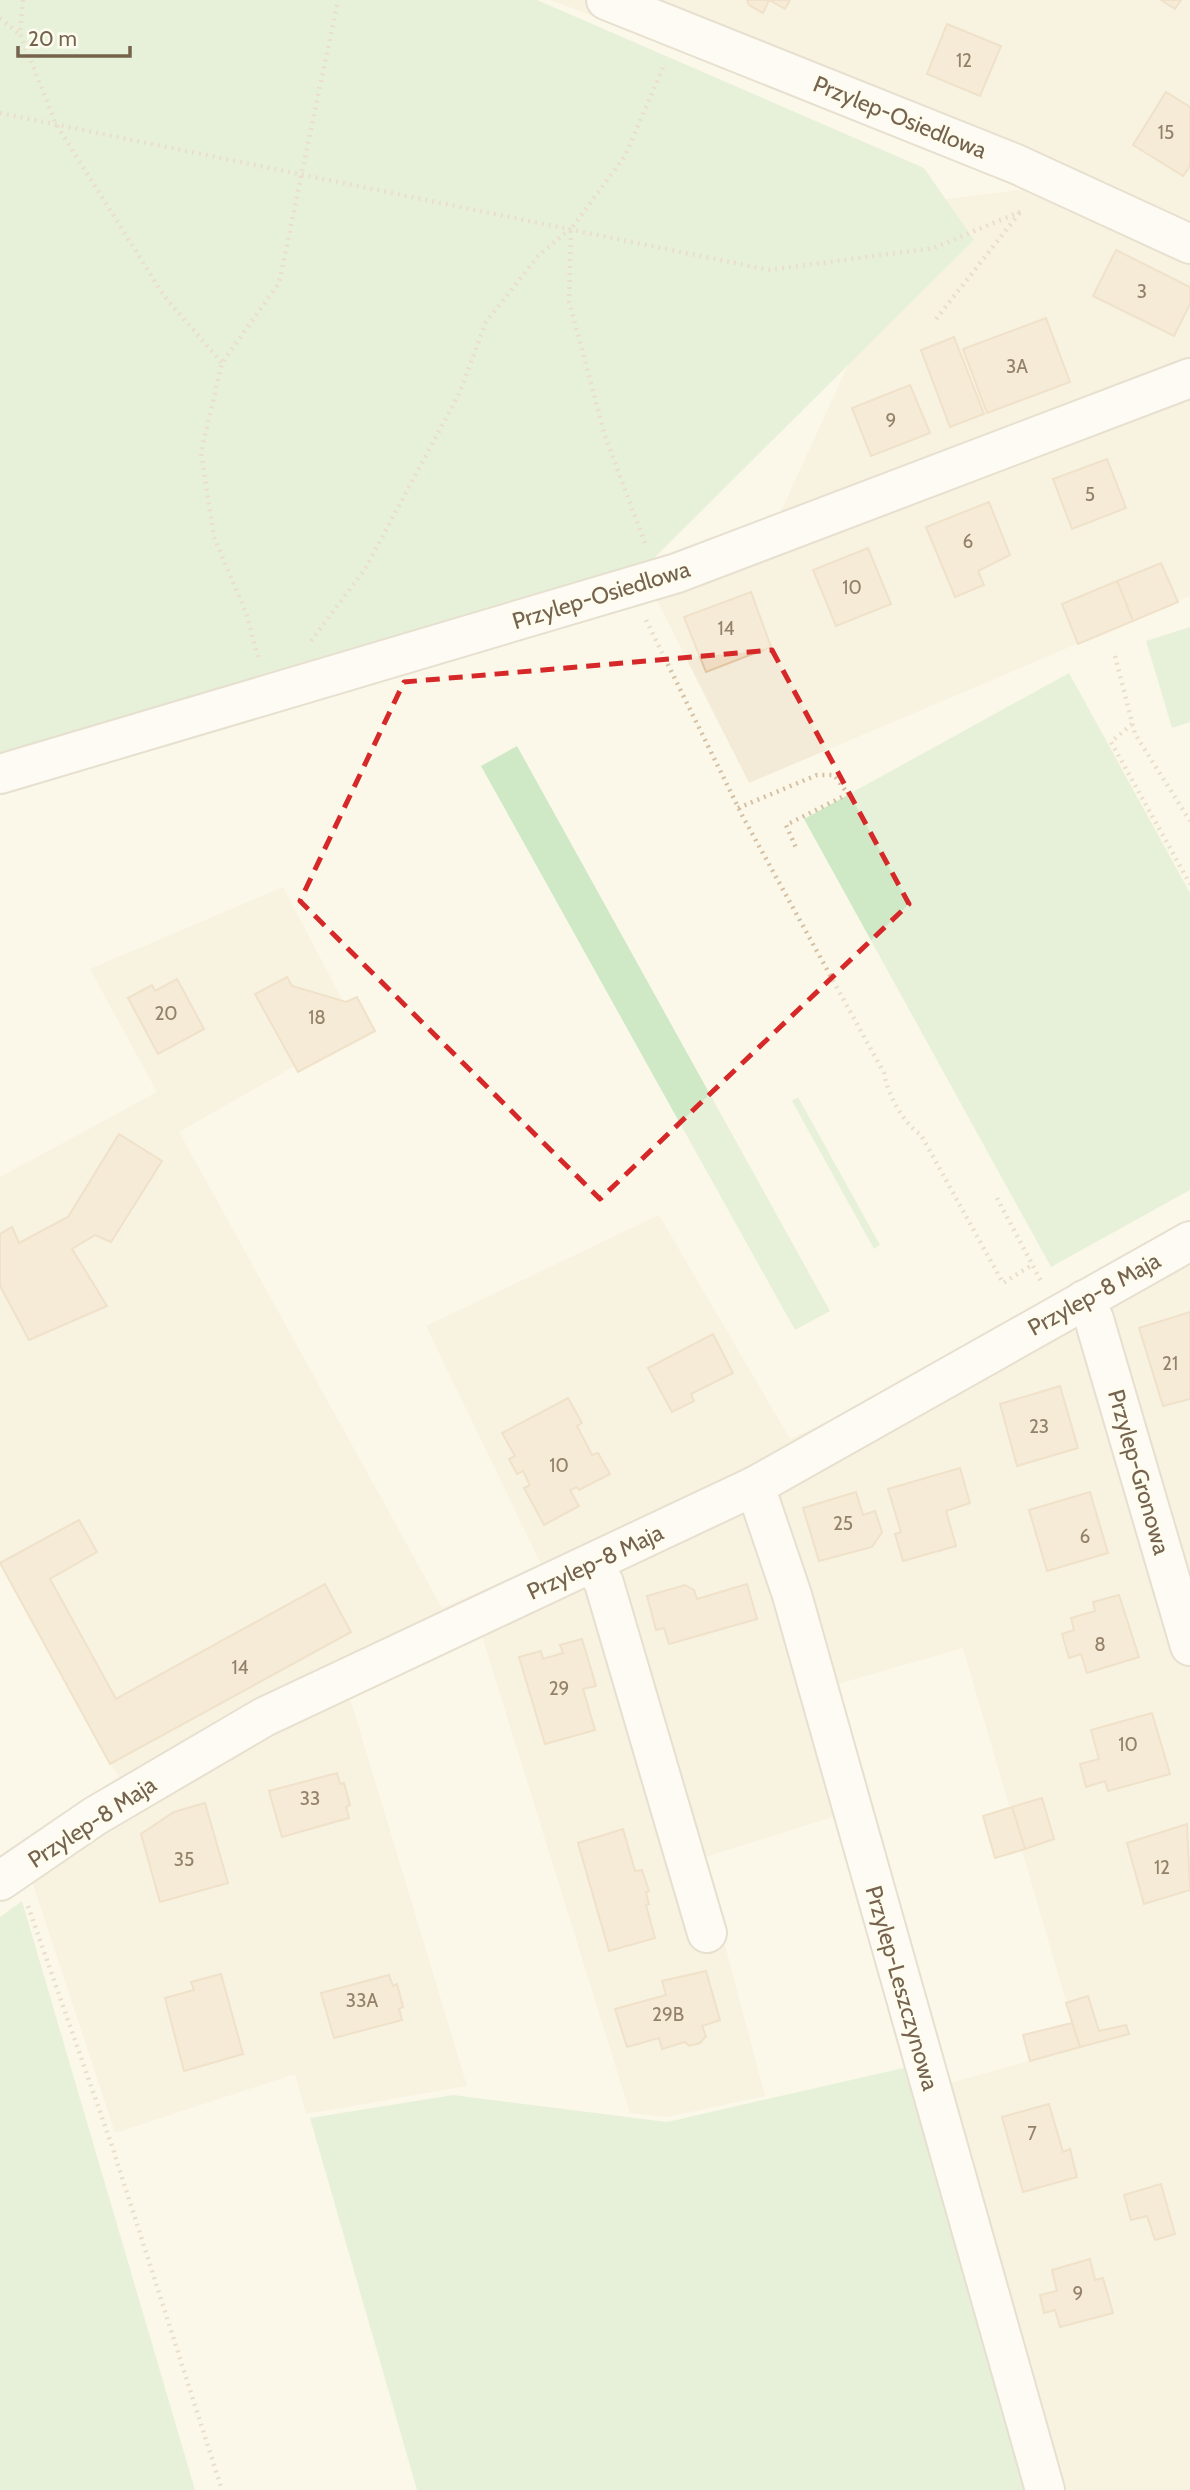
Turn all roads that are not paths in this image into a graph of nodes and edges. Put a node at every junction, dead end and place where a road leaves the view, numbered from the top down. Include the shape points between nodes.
1 (606, 0) edge
2 (1190, 244) edge
3 (1190, 378) edge
4 (0, 774) edge
5 (1190, 1241) edge
6 (1084, 1300) junction
7 (755, 1486) junction
8 (593, 1564) junction
9 (1190, 1646) edge
10 (8, 1876) edge
11 (708, 1933) dead end
12 (1045, 2490) edge

1 - 2 street, Przylep-Osiedlowa via 1048,178
3 - 4 street, Przylep-Osiedlowa via 644,583
5 - 6 street, Przylep-8 Maja
6 - 7 street, Przylep-8 Maja
6 - 9 street, Przylep-Gronowa via 1094,1319
7 - 8 street, Przylep-8 Maja
7 - 12 street, Przylep-Leszczynowa via 792,1595
8 - 10 street, Przylep-8 Maja via 264,1717 95,1816
8 - 11 street via 604,1583

